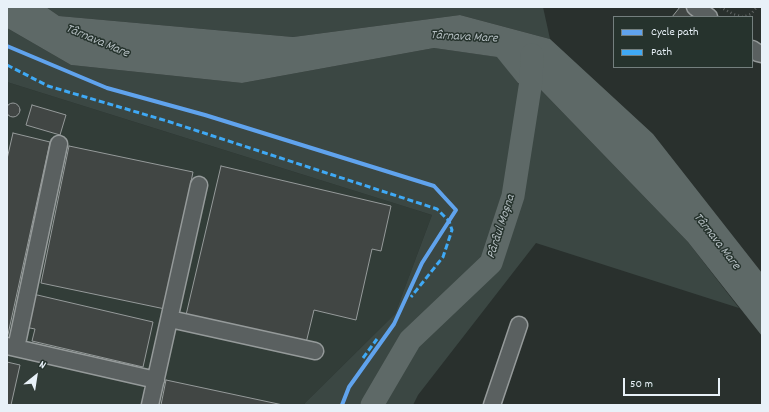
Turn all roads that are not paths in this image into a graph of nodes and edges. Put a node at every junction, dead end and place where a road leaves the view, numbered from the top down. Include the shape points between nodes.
1 (695, 7) edge
2 (707, 16) edge
3 (753, 50) edge
4 (762, 54) edge
5 (59, 144) dead end
6 (199, 185) dead end
7 (170, 319) junction
8 (519, 325) dead end
9 (11, 347) edge
10 (315, 351) dead end
11 (156, 380) junction
12 (150, 405) edge
13 (492, 405) edge

1 - 2 street
3 - 4 street
5 - 9 street
6 - 7 street
7 - 10 street
7 - 11 street
8 - 13 street
9 - 11 street
11 - 12 street

